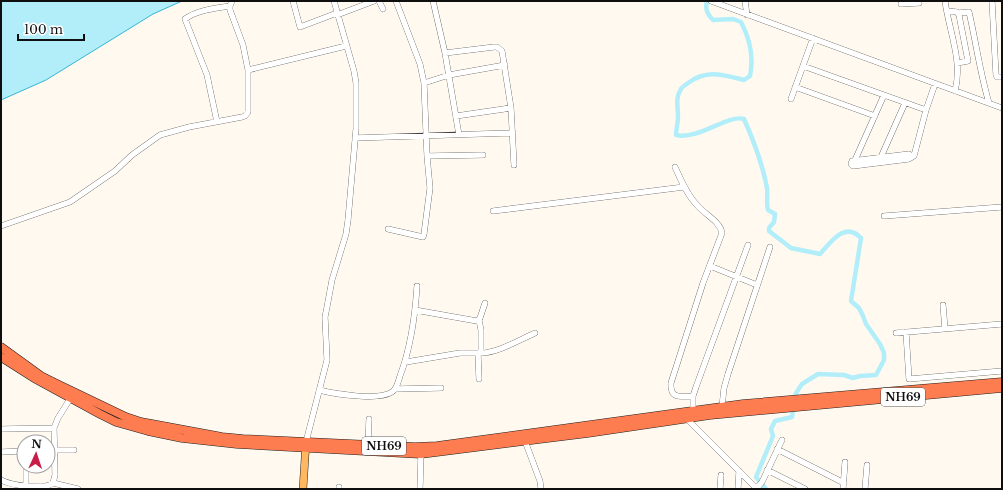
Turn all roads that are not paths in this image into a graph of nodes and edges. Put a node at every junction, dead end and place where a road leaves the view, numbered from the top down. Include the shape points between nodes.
1 (293, 1) edge
2 (334, 1) edge
3 (374, 1) edge
4 (379, 1) edge
5 (396, 1) edge
6 (433, 1) edge
7 (745, 1) edge
8 (919, 1) edge
9 (946, 1) edge
10 (992, 1) edge
11 (714, 2) edge
12 (231, 4) edge
13 (901, 4) dead end
14 (384, 9) dead end
15 (946, 11) junction
16 (337, 14) junction
17 (958, 14) junction
18 (747, 15) junction
19 (813, 38) junction
20 (346, 46) junction
21 (445, 53) junction
22 (957, 63) junction
23 (505, 65) junction
24 (803, 66) junction
25 (248, 70) junction
26 (449, 76) junction
27 (1002, 77) edge
28 (424, 83) junction
29 (935, 84) junction
30 (795, 87) junction
31 (955, 91) junction
32 (884, 95) junction
33 (791, 99) dead end
34 (905, 103) junction
35 (989, 103) junction
36 (511, 108) junction
37 (1002, 108) edge
38 (926, 110) junction
39 (456, 116) junction
40 (875, 116) junction
41 (217, 122) junction
42 (513, 133) junction
43 (459, 135) junction
44 (427, 136) junction
45 (355, 138) junction
46 (483, 155) dead end
47 (427, 156) junction
48 (912, 156) junction
49 (881, 157) junction
50 (855, 160) junction
51 (514, 165) dead end
52 (675, 167) dead end
53 (684, 187) junction
54 (1002, 207) edge
55 (493, 211) dead end
56 (884, 216) dead end
57 (1, 226) edge
58 (388, 229) dead end
59 (748, 245) dead end
60 (770, 247) dead end
61 (710, 266) junction
62 (735, 277) junction
63 (757, 285) junction
64 (417, 286) dead end
65 (485, 303) dead end
66 (943, 305) dead end
67 (415, 310) junction
68 (479, 320) junction
69 (1002, 324) edge
70 (945, 328) junction
71 (906, 332) junction
72 (535, 333) dead end
73 (896, 333) dead end
74 (1, 347) edge
75 (478, 353) junction
76 (1, 357) edge
77 (406, 362) junction
78 (1002, 371) edge
79 (479, 379) dead end
80 (1002, 382) edge
81 (441, 388) dead end
82 (1002, 388) edge
83 (395, 389) junction
84 (319, 390) junction
85 (694, 396) junction
86 (70, 399) junction
87 (804, 403) junction
88 (785, 404) junction
89 (722, 407) junction
90 (691, 415) junction
91 (369, 419) dead end
92 (140, 425) junction
93 (54, 428) junction
94 (1, 429) edge
95 (54, 434) edge
96 (782, 440) dead end
97 (525, 441) junction
98 (306, 445) junction
99 (368, 445) junction
100 (777, 449) junction
101 (56, 450) edge
102 (74, 450) dead end
103 (16, 451) edge
104 (1, 452) edge
105 (422, 454) junction
106 (845, 462) dead end
107 (867, 466) dead end
108 (767, 470) junction
109 (739, 471) junction
110 (25, 474) edge
111 (55, 474) edge
112 (721, 475) dead end
113 (2, 483) edge
114 (53, 483) junction
115 (759, 486) edge
116 (844, 486) edge
117 (23, 487) edge
118 (78, 489) edge
119 (303, 489) edge
120 (420, 489) edge
121 (541, 489) edge
122 (720, 489) edge
123 (738, 489) edge
124 (806, 489) edge
125 (866, 489) edge

1 - 16 street via 300,27
2 - 16 street
3 - 16 street
4 - 14 street
5 - 28 street via 420,64
6 - 21 street
7 - 18 street
8 - 13 street
9 - 15 street
10 - 27 street via 996,75
11 - 18 street
12 - 25 street
12 - 41 street via 203,11 185,19 208,75
15 - 17 street
15 - 22 street
16 - 20 street
17 - 22 street via 968,61
17 - 35 street via 969,12 981,76
18 - 19 street
19 - 24 street
19 - 29 street
20 - 25 street
20 - 45 street via 356,83
21 - 23 street via 497,47 502,50
21 - 26 street
22 - 31 street
23 - 26 street
23 - 36 street
24 - 30 street
24 - 32 street
25 - 41 street via 247,115
26 - 28 street
26 - 39 street
28 - 44 street
29 - 31 street
29 - 38 street
30 - 33 street
30 - 40 street
31 - 35 street
32 - 34 street
32 - 40 street
34 - 38 street
34 - 49 street
35 - 37 street
36 - 39 street
36 - 42 street
38 - 48 street via 915,154
39 - 43 street
40 - 50 street
41 - 57 street via 160,135 115,171 70,202
42 - 43 street
42 - 51 street
43 - 44 street
44 - 45 street
44 - 47 street
45 - 84 street via 346,234 326,307 327,360
46 - 47 street
47 - 58 street via 430,188 424,234 420,237
48 - 49 street via 909,154
48 - 50 street via 909,159 852,166 851,162
49 - 50 street
52 - 53 street
53 - 55 street
53 - 61 street via 695,204 721,228 721,236
54 - 56 street
59 - 62 street
60 - 63 street
61 - 62 street
61 - 85 street via 671,384 672,392 676,396
62 - 63 street
62 - 85 street
63 - 89 street via 728,374
64 - 67 street
65 - 68 street
66 - 70 street
67 - 68 street
67 - 77 street
68 - 75 street via 481,351
69 - 70 street
70 - 71 street
71 - 73 street
71 - 78 street via 909,379
72 - 75 street via 498,349
74 - 92 highway, NH69 via 41,376
75 - 77 street via 460,353
75 - 79 street
76 - 86 highway, NH69
77 - 83 street
80 - 87 highway, NH69
81 - 83 street
82 - 87 highway, NH69
83 - 84 street via 388,394 372,396 340,395
84 - 98 street
85 - 90 street
86 - 92 highway, NH69 via 116,422
86 - 93 street
87 - 88 highway, NH69
88 - 89 highway, NH69
88 - 90 highway, NH69
89 - 90 highway, NH69
90 - 97 highway, NH69
90 - 99 highway, NH69 via 437,446
90 - 109 street
91 - 99 street
92 - 98 highway, NH69 via 182,438 225,443
93 - 94 street
93 - 95 street
96 - 100 street
97 - 105 highway, NH69
97 - 121 street
98 - 99 highway, NH69
98 - 105 highway, NH69
98 - 119 main road
100 - 108 street
100 - 116 street
101 - 102 street
103 - 104 street
105 - 120 street
106 - 116 street
107 - 125 street
108 - 115 street
108 - 124 street
109 - 115 street
109 - 123 street
110 - 117 street
111 - 114 street
112 - 122 street
113 - 117 street
114 - 117 street via 46,487
114 - 118 street

